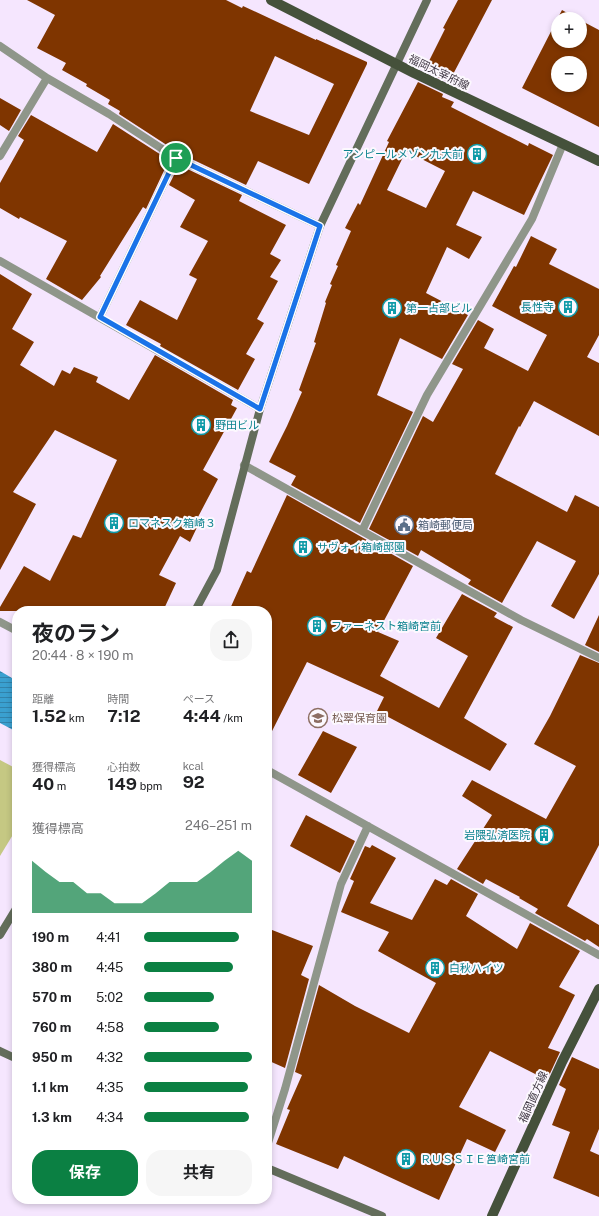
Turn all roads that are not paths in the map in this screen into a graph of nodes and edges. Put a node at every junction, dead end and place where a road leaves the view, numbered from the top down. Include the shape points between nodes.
1 (271, 0) edge
2 (427, 0) edge
3 (0, 46) edge
4 (396, 64) junction
5 (47, 78) junction
6 (563, 144) junction
7 (0, 156) edge
8 (176, 158) junction
9 (599, 161) edge
10 (320, 226) junction
11 (0, 261) edge
12 (100, 317) junction
13 (260, 409) junction
14 (244, 465) junction
15 (362, 531) junction
16 (198, 606) edge
17 (0, 622) edge
18 (12, 628) edge
19 (599, 658) edge
20 (272, 773) edge
21 (368, 826) junction
22 (12, 915) edge
23 (0, 934) edge
24 (599, 955) edge
25 (599, 989) edge
26 (0, 1051) edge
27 (12, 1057) edge
28 (272, 1130) edge
29 (272, 1170) edge
30 (382, 1216) edge
31 (492, 1216) edge

1 - 4 main road, 福岡太宰府線
2 - 4 street
3 - 5 street
4 - 6 main road, 福岡太宰府線
4 - 10 street
5 - 7 street
5 - 8 street via 110,114
6 - 9 main road, 福岡太宰府線
6 - 15 street via 532,219 427,394
8 - 10 street
8 - 12 street
10 - 13 street
11 - 12 street
12 - 13 street
13 - 14 street
14 - 15 street
14 - 16 street via 217,570
15 - 19 street via 521,620
17 - 18 street
20 - 21 street
21 - 24 street
21 - 28 street via 341,884
22 - 23 street
25 - 31 main road, 福岡直方線 via 562,1062
26 - 27 street
29 - 30 street

